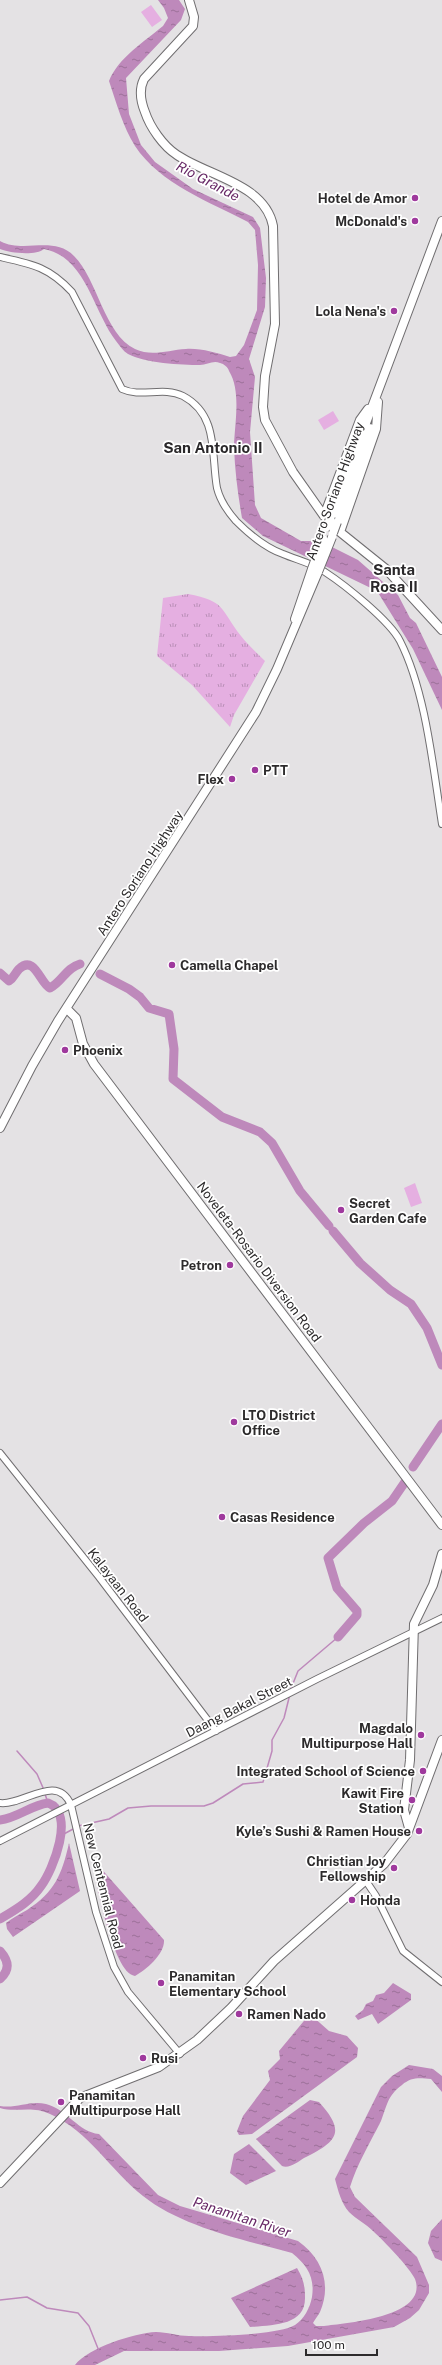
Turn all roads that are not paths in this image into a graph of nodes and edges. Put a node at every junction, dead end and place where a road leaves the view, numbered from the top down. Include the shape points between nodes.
1 (189, 0) edge
2 (442, 221) edge
3 (0, 256) edge
4 (376, 401) junction
5 (331, 518) junction
6 (333, 532) junction
7 (315, 571) junction
8 (442, 630) edge
9 (442, 824) edge
10 (67, 1009) junction
11 (0, 1128) edge
12 (0, 1453) edge
13 (442, 1525) edge
14 (442, 1554) edge
15 (442, 1618) edge
16 (414, 1631) junction
17 (216, 1731) junction
18 (442, 1740) edge
19 (0, 1803) edge
20 (71, 1805) junction
21 (409, 1828) junction
22 (0, 1841) edge
23 (366, 1881) junction
24 (442, 1982) edge
25 (180, 2054) junction
26 (0, 2183) edge

1 - 5 main road via 194,17 193,26 144,79 144,110 156,133 173,153 250,193 263,203 268,211 273,226 274,324 263,414 283,455
2 - 4 main road, Antero Soriano Highway via 389,359
3 - 9 street via 36,265 50,271 62,282 75,299 122,389 130,393 171,392 192,401 199,408 210,426 214,442 217,489 227,511 239,524 273,550 305,561 324,572 392,630 400,641 421,703
4 - 5 main road, Antero Soriano Highway
4 - 6 main road via 376,429
5 - 6 main road, Antero Soriano Highway, bridge
5 - 6 main road
6 - 7 main road, Antero Soriano Highway, bridge
6 - 7 main road, Antero Soriano Highway, bridge via 323,539
6 - 8 main road via 386,569
7 - 10 main road, Antero Soriano Highway via 297,608 293,627 277,669 246,728
10 - 11 main road, Antero Soriano Highway via 32,1066
10 - 13 main road, Noveleta-Rosario Diversion Road via 76,1018 83,1044 94,1064
12 - 17 street, Kalayaan Road via 99,1577
14 - 16 main road via 439,1569 417,1617
15 - 16 street, Daang Bakal Street
16 - 17 street, Daang Bakal Street
16 - 21 main road via 410,1760 404,1810
17 - 20 street, Daang Bakal Street
18 - 21 main road
19 - 20 street via 14,1802 44,1791 60,1792
20 - 22 street, Daang Bakal Street
20 - 25 street, New Centennial Road via 101,1932 116,1974 131,1996
21 - 23 main road via 394,1853
23 - 24 street via 403,1951
23 - 25 main road via 274,1961 221,2018
25 - 26 main road via 140,2075 82,2096 65,2111

